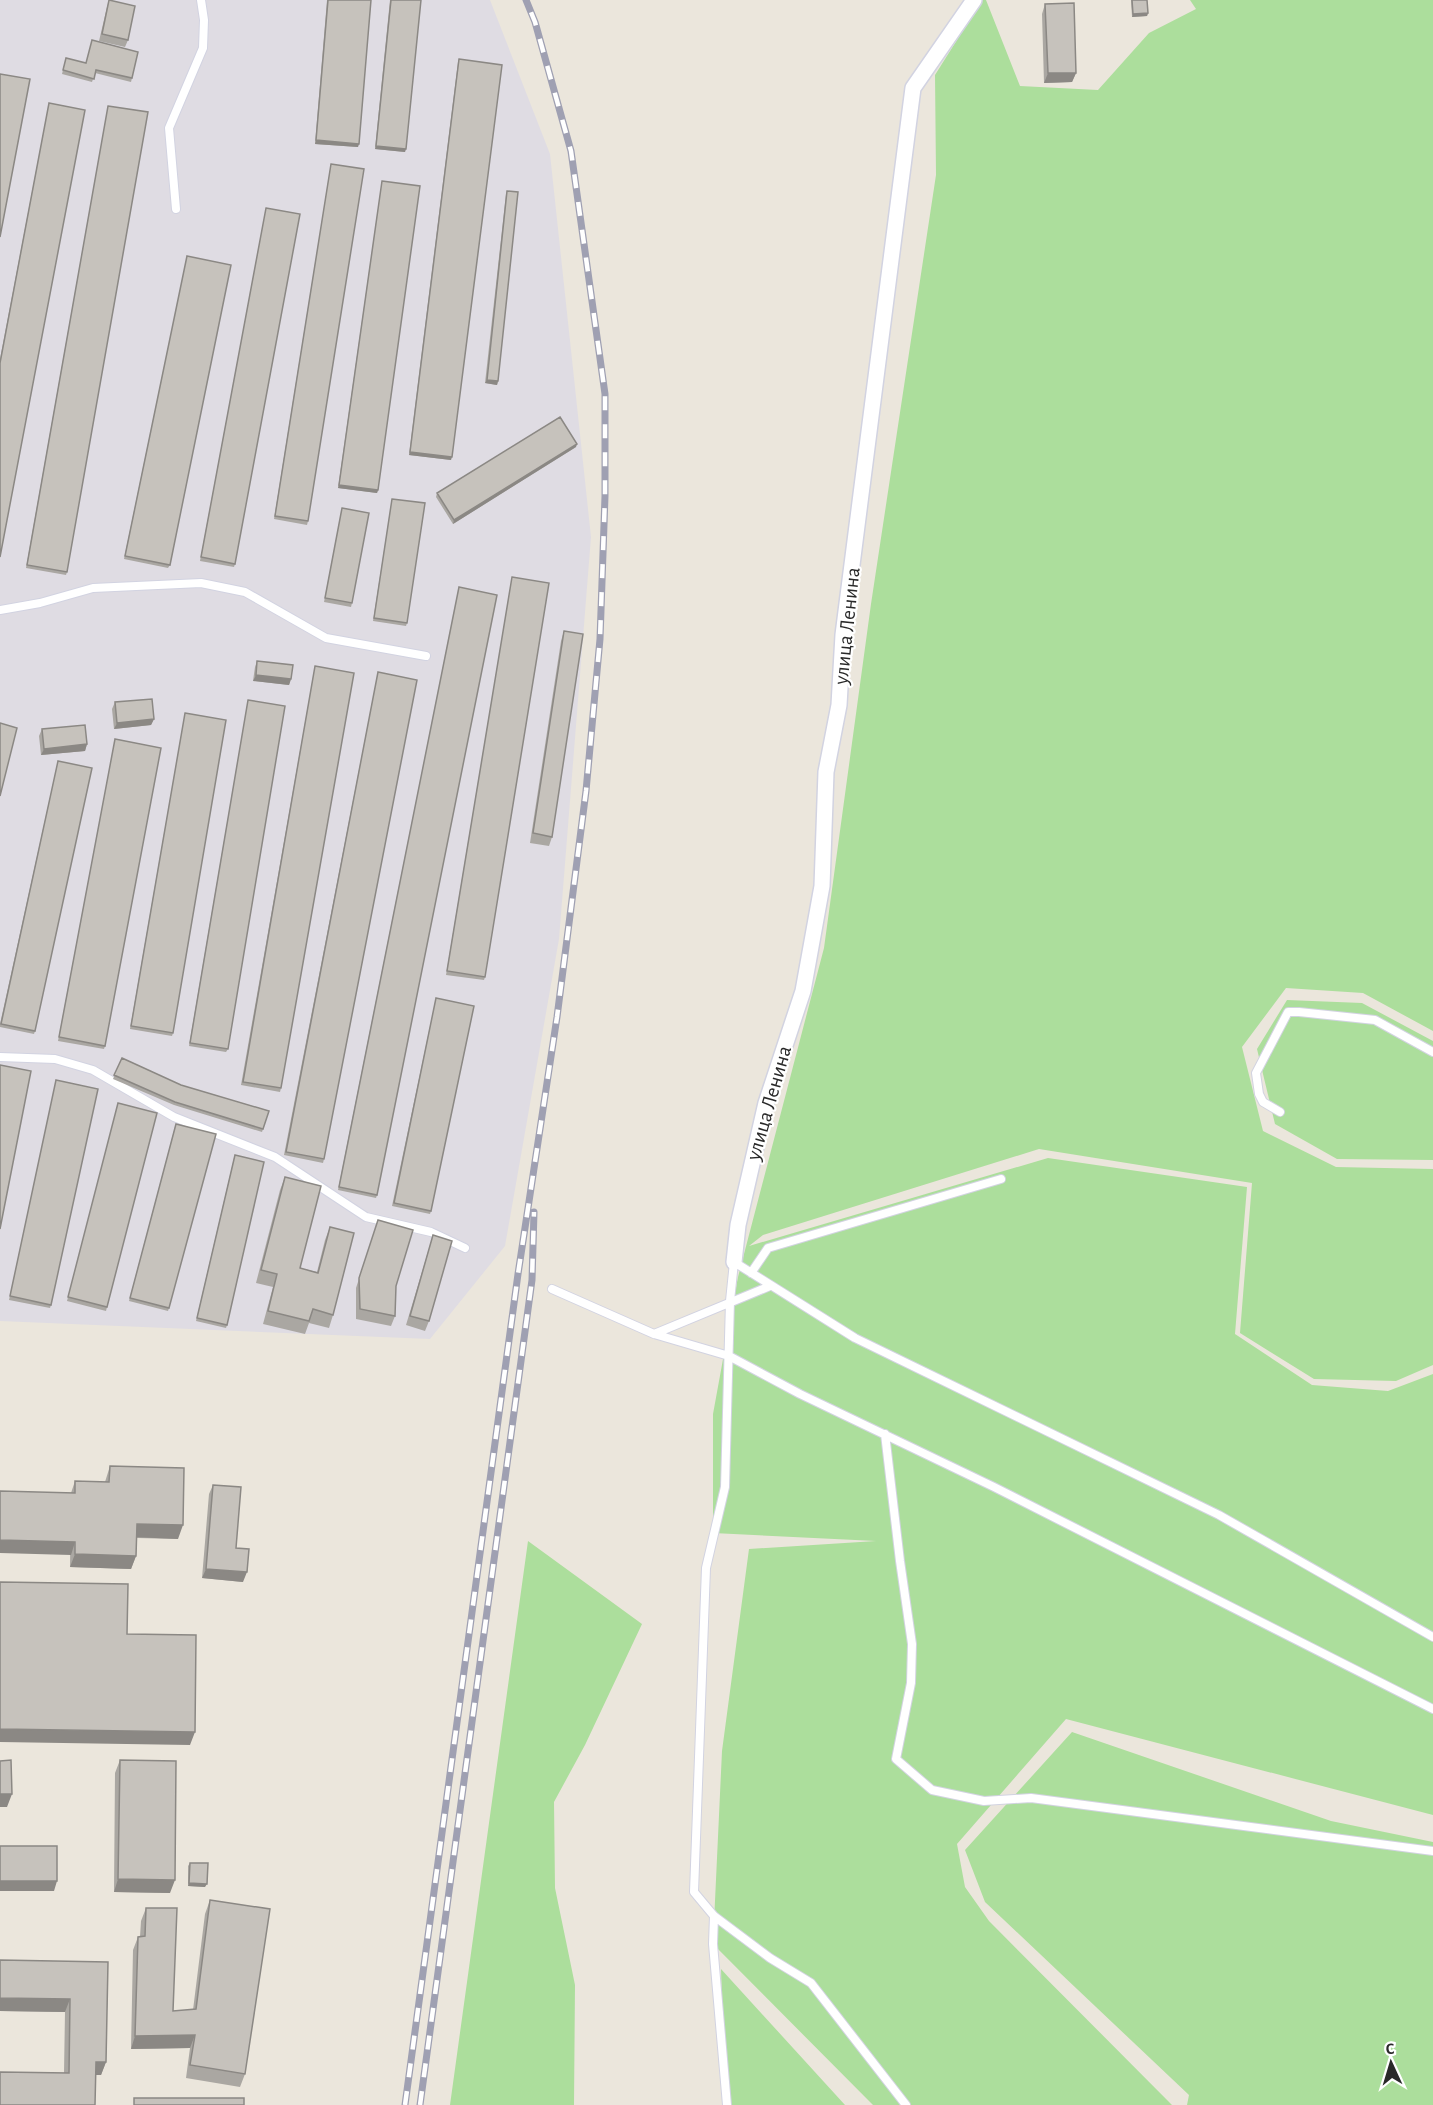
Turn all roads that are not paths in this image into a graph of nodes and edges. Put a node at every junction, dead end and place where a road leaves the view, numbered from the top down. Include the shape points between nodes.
1 (201, 0) edge
2 (974, 0) edge
3 (176, 209) dead end
4 (0, 610) edge
5 (426, 656) dead end
6 (1433, 1052) edge
7 (0, 1057) edge
8 (1280, 1112) dead end
9 (1001, 1179) dead end
10 (465, 1248) dead end
11 (734, 1262) junction
12 (751, 1273) junction
13 (770, 1286) junction
14 (552, 1289) dead end
15 (730, 1301) junction
16 (654, 1334) junction
17 (729, 1356) junction
18 (885, 1434) junction
19 (1433, 1637) edge
20 (1433, 1709) edge
21 (1433, 1851) edge
22 (714, 1916) junction
23 (727, 2105) edge
24 (906, 2105) edge

1 - 3 lane via 203,48 169,128
2 - 11 street, улица Ленина via 913,88 843,634 839,705 826,772 822,886 803,991 766,1103 738,1225
4 - 5 lane via 93,588 201,584 245,592 326,638
6 - 8 lane via 1374,1020 1288,1012 1256,1073 1263,1102
7 - 10 lane via 55,1059 93,1070 174,1117 275,1157 366,1217 431,1232
9 - 12 lane via 768,1248
11 - 12 lane
11 - 15 lane
12 - 13 lane
13 - 15 lane
13 - 19 lane via 855,1338 1219,1515
14 - 16 lane
15 - 16 lane
15 - 17 lane
16 - 17 lane
17 - 18 lane
17 - 22 lane via 725,1487 706,1568 694,1892
18 - 20 lane
18 - 21 lane via 912,1644 911,1683 896,1759 932,1790 984,1801 1031,1798
22 - 23 lane
22 - 24 lane via 770,1959 811,1983

